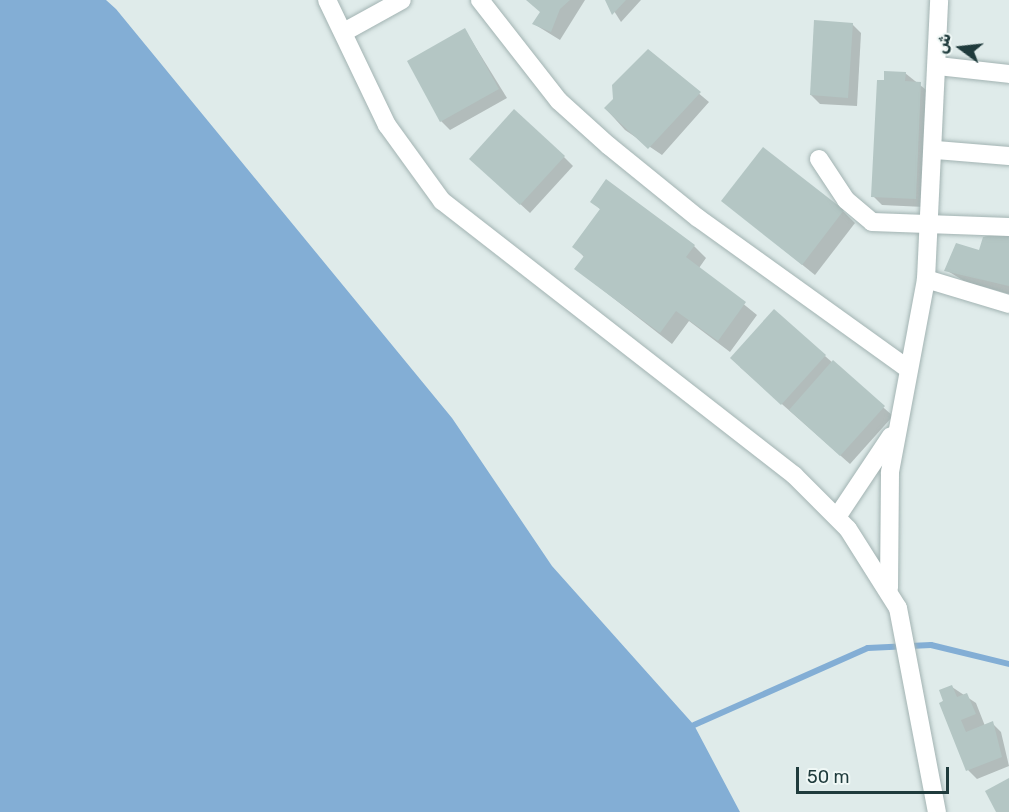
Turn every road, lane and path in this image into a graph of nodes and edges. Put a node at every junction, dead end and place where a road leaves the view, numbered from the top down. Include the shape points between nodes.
1 (327, 0) edge
2 (402, 0) edge
3 (480, 0) edge
4 (939, 0) edge
5 (344, 32) junction
6 (938, 66) junction
7 (1009, 74) edge
8 (936, 150) junction
9 (1009, 156) edge
10 (819, 159) dead end
11 (929, 226) junction
12 (1009, 227) edge
13 (926, 279) junction
14 (1009, 304) edge
15 (908, 369) junction
16 (896, 427) junction
17 (837, 517) junction
18 (889, 589) junction
19 (938, 812) edge

1 - 5 street
2 - 5 street
3 - 15 street via 559,101 609,146 698,218
4 - 6 street
5 - 17 street via 387,125 442,201 794,475
6 - 7 street
6 - 8 street
8 - 9 street
8 - 11 street
10 - 11 street via 846,200 872,222
11 - 12 street
11 - 13 street
13 - 14 street
13 - 15 street
15 - 16 street
16 - 17 street
16 - 18 street via 888,501
17 - 18 street
18 - 19 street via 902,629

